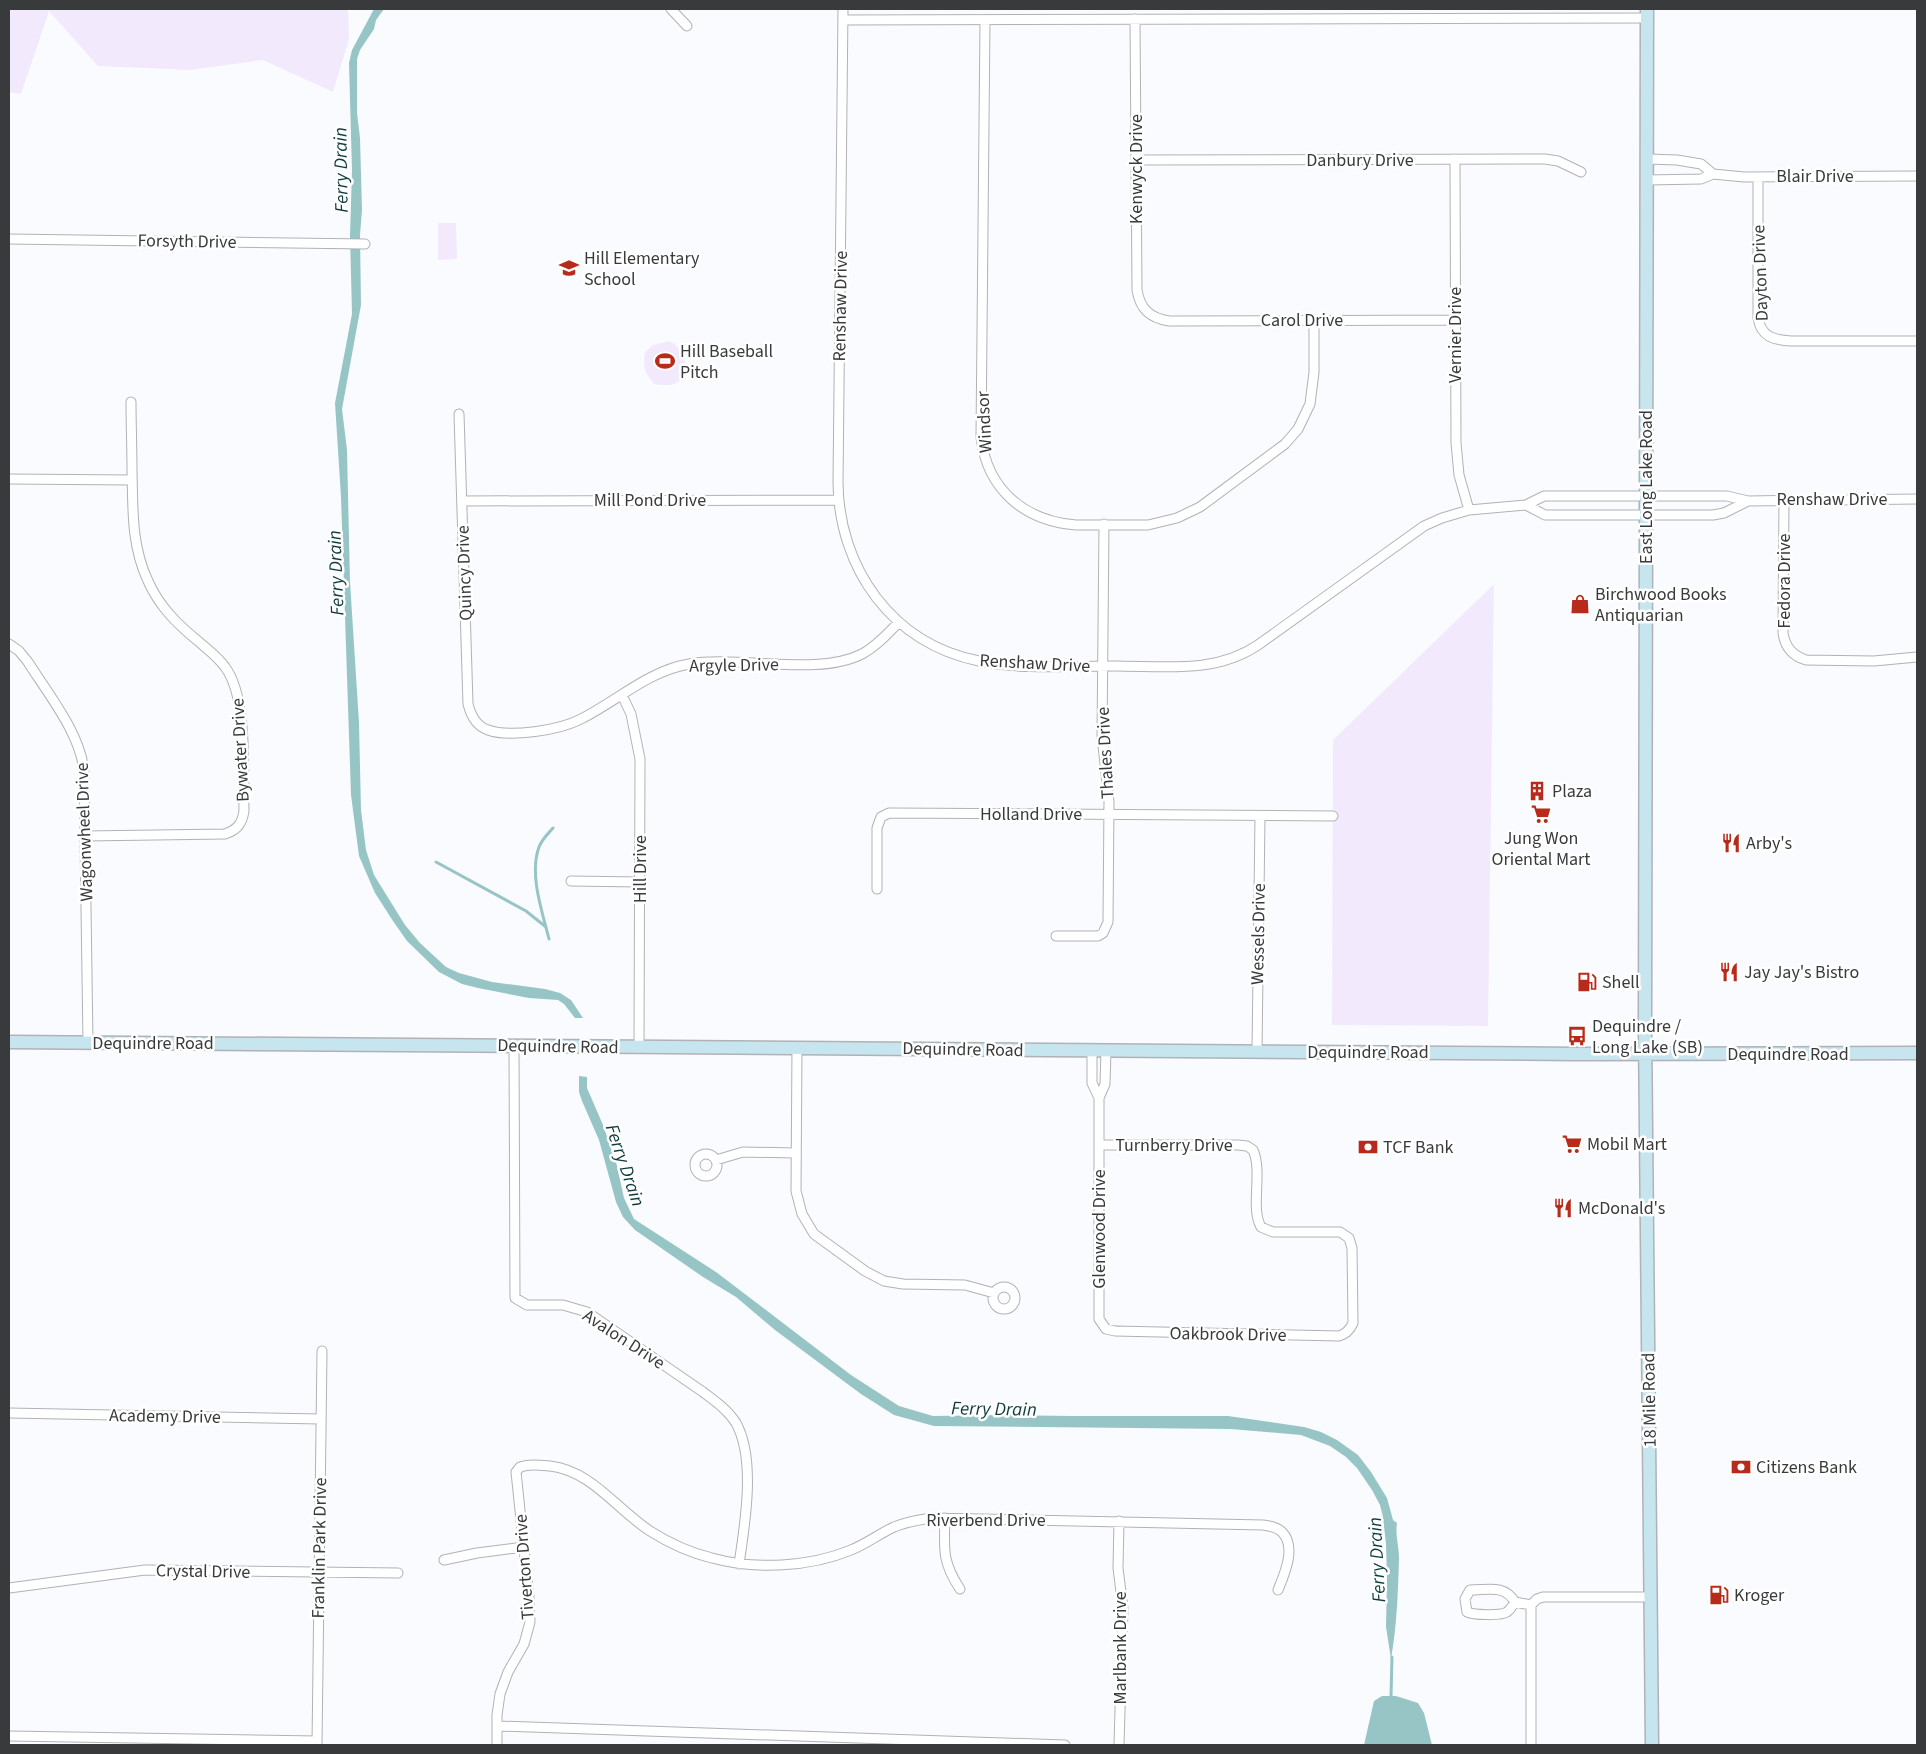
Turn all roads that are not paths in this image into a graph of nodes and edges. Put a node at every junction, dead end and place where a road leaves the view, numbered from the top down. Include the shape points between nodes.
1 (671, 9) edge
2 (843, 9) edge
3 (1332, 9) edge
4 (1647, 13) edge
5 (1135, 19) junction
6 (1332, 19) junction
7 (843, 20) junction
8 (985, 20) junction
9 (687, 26) dead end
10 (1455, 159) junction
11 (1647, 159) junction
12 (1136, 160) junction
13 (1581, 172) dead end
14 (1713, 174) junction
15 (1917, 176) edge
16 (1758, 177) junction
17 (1647, 180) junction
18 (9, 239) edge
19 (364, 243) dead end
20 (1150, 315) joint
21 (1314, 320) junction
22 (1455, 320) junction
23 (1917, 341) edge
24 (131, 402) dead end
25 (459, 414) dead end
26 (9, 479) edge
27 (132, 480) junction
28 (1646, 495) junction
29 (1784, 499) junction
30 (1917, 499) edge
31 (462, 500) junction
32 (838, 500) junction
33 (1748, 501) junction
34 (1526, 505) junction
35 (1469, 510) junction
36 (1646, 515) junction
37 (1104, 524) junction
38 (899, 622) junction
39 (9, 644) edge
40 (1917, 657) edge
41 (1103, 666) junction
42 (622, 695) junction
43 (482, 727) joint
44 (1108, 814) junction
45 (1260, 816) junction
46 (1333, 816) dead end
47 (85, 836) junction
48 (571, 881) dead end
49 (640, 882) junction
50 (877, 888) dead end
51 (1056, 936) dead end
52 (9, 1042) edge
53 (88, 1042) junction
54 (514, 1046) junction
55 (640, 1047) junction
56 (797, 1048) junction
57 (1092, 1050) junction
58 (1106, 1051) junction
59 (1258, 1052) junction
60 (1917, 1052) edge
61 (1646, 1055) junction
62 (1099, 1098) junction
63 (1099, 1145) junction
64 (796, 1153) junction
65 (716, 1160) dead end
66 (994, 1293) dead end
67 (1106, 1329) joint
68 (1348, 1331) joint
69 (322, 1351) dead end
70 (9, 1413) edge
71 (321, 1419) junction
72 (516, 1472) joint
73 (945, 1518) junction
74 (1119, 1522) junction
75 (524, 1548) junction
76 (444, 1560) dead end
77 (740, 1564) junction
78 (318, 1572) junction
79 (398, 1573) dead end
80 (9, 1588) edge
81 (960, 1589) dead end
82 (1278, 1590) dead end
83 (1651, 1597) junction
84 (1515, 1602) junction
85 (1531, 1605) junction
86 (497, 1726) junction
87 (9, 1736) edge
88 (317, 1743) edge
89 (977, 1744) edge
90 (497, 1745) edge
91 (1065, 1745) edge
92 (1119, 1745) edge
93 (1531, 1745) edge
94 (1652, 1745) edge

1 - 9 street
2 - 7 street, Renshaw Drive
3 - 6 street
4 - 6 street
4 - 11 main road, East Long Lake Road
5 - 6 street
5 - 8 street
5 - 12 street, Kenwyck Drive
7 - 8 street
7 - 32 street, Renshaw Drive
8 - 37 street, Windsor via 981,425 984,455 1000,487 1023,509 1058,523
10 - 12 street, Danbury Drive
10 - 13 street, Danbury Drive via 1545,159 1558,161
10 - 22 street, Vernier Drive
11 - 14 street, Blair Drive via 1701,164
11 - 17 main road, East Long Lake Road
12 - 20 street, Kenwyck Drive via 1137,290 1138,299
14 - 16 street, Blair Drive
14 - 17 street, Blair Drive via 1700,179
15 - 16 street, Blair Drive
16 - 23 street, Dayton Drive via 1758,318 1765,334 1791,341
17 - 28 main road, East Long Lake Road
18 - 19 street, Forsyth Drive
20 - 21 street, Carol Drive via 1169,321
21 - 22 street, Carol Drive
21 - 37 street, Windsor via 1310,404 1298,429 1285,444 1186,514 1148,524
22 - 35 street, Vernier Drive via 1456,443
24 - 27 street, Bywater Drive
25 - 31 street, Quincy Drive
26 - 27 street
27 - 47 street, Bywater Drive via 135,540 152,591 179,625 226,668 237,691 244,811 239,826 225,834
28 - 33 street, Renshaw Drive via 1727,496
28 - 34 street, Renshaw Drive via 1544,496
28 - 36 main road, East Long Lake Road
29 - 30 street, Renshaw Drive
29 - 33 street, Renshaw Drive
29 - 40 street, Fedora Drive via 1783,633 1789,649 1806,660 1874,661
31 - 32 street, Mill Pond Drive
31 - 43 street, Quincy Drive via 468,704 471,716
32 - 38 street, Renshaw Drive via 855,564 880,603
33 - 36 street, Renshaw Drive via 1712,515
34 - 35 street, Renshaw Drive
34 - 36 street, Renshaw Drive via 1545,515
35 - 41 street, Renshaw Drive via 1424,526 1239,656 1201,666
36 - 61 main road, East Long Lake Road
37 - 41 street, Thales Drive
38 - 41 street, Renshaw Drive via 939,648 978,661 1012,665
38 - 42 street, Argyle Drive via 869,649 853,658 810,664 690,664 664,671
39 - 47 street, Wagonwheel Drive via 28,662 80,748 84,772
41 - 44 street, Thales Drive via 1102,736
42 - 43 street, Argyle Drive via 581,719 556,728 501,732
42 - 49 street, Hill Drive via 631,714 640,760
44 - 45 street, Holland Drive
44 - 50 street, Holland Drive via 894,813 881,817 877,828
44 - 51 street, Thales Drive via 1107,928 1098,936
45 - 46 street, Holland Drive
45 - 59 street, Wessels Drive
47 - 53 street, Wagonwheel Drive
48 - 49 street
49 - 55 street, Hill Drive
52 - 53 main road, Dequindre Road
53 - 54 main road, Dequindre Road
54 - 55 main road, Dequindre Road
54 - 77 street, Avalon Drive via 515,1298 527,1305 563,1305 587,1312 720,1404 730,1415 743,1440 746,1461 746,1516
55 - 56 main road, Dequindre Road
56 - 57 main road, Dequindre Road
56 - 64 street
57 - 58 main road, Dequindre Road
57 - 62 street, Glenwood Drive via 1092,1083
58 - 59 main road, Dequindre Road
58 - 62 street, Glenwood Drive via 1105,1084
59 - 61 main road, Dequindre Road
60 - 61 main road, Dequindre Road
61 - 83 main road, 18 Mile Road
62 - 63 street, Glenwood Drive
63 - 67 street, Glenwood Drive via 1100,1319
63 - 68 street, Turnberry Drive via 1238,1145 1253,1150 1257,1163 1257,1216 1261,1227 1272,1232 1340,1232 1349,1238 1352,1248 1353,1323
64 - 65 street via 743,1152
64 - 66 street via 796,1191 802,1214 814,1234 865,1272 884,1281 965,1285
67 - 68 street, Oakbrook Drive via 1339,1336
69 - 71 street, Franklin Park Drive
70 - 71 street, Academy Drive
71 - 78 street, Franklin Park Drive
72 - 75 street, Tiverton Drive
72 - 77 street, Riverbend Drive via 530,1464 568,1470 585,1478 637,1522 662,1538 700,1555
73 - 74 street, Riverbend Drive
73 - 77 street, Riverbend Drive via 904,1523 851,1550 817,1559 779,1565
73 - 81 street via 945,1561
74 - 82 street, Riverbend Drive via 1263,1525 1275,1528 1286,1538 1288,1548
74 - 92 street, Marlbank Drive via 1118,1568 1123,1608
75 - 76 street
75 - 86 street, Tiverton Drive via 530,1622 524,1644 500,1694
78 - 79 street, Crystal Drive
78 - 80 street, Crystal Drive via 145,1570
78 - 88 street, Franklin Park Drive
83 - 85 street via 1544,1597
83 - 94 main road, 18 Mile Road
84 - 84 street via 1504,1590 1470,1590 1465,1599 1467,1612 1471,1614 1503,1614
84 - 85 street
85 - 93 street
86 - 89 street
86 - 90 street, Tiverton Drive
87 - 88 street
89 - 91 street

